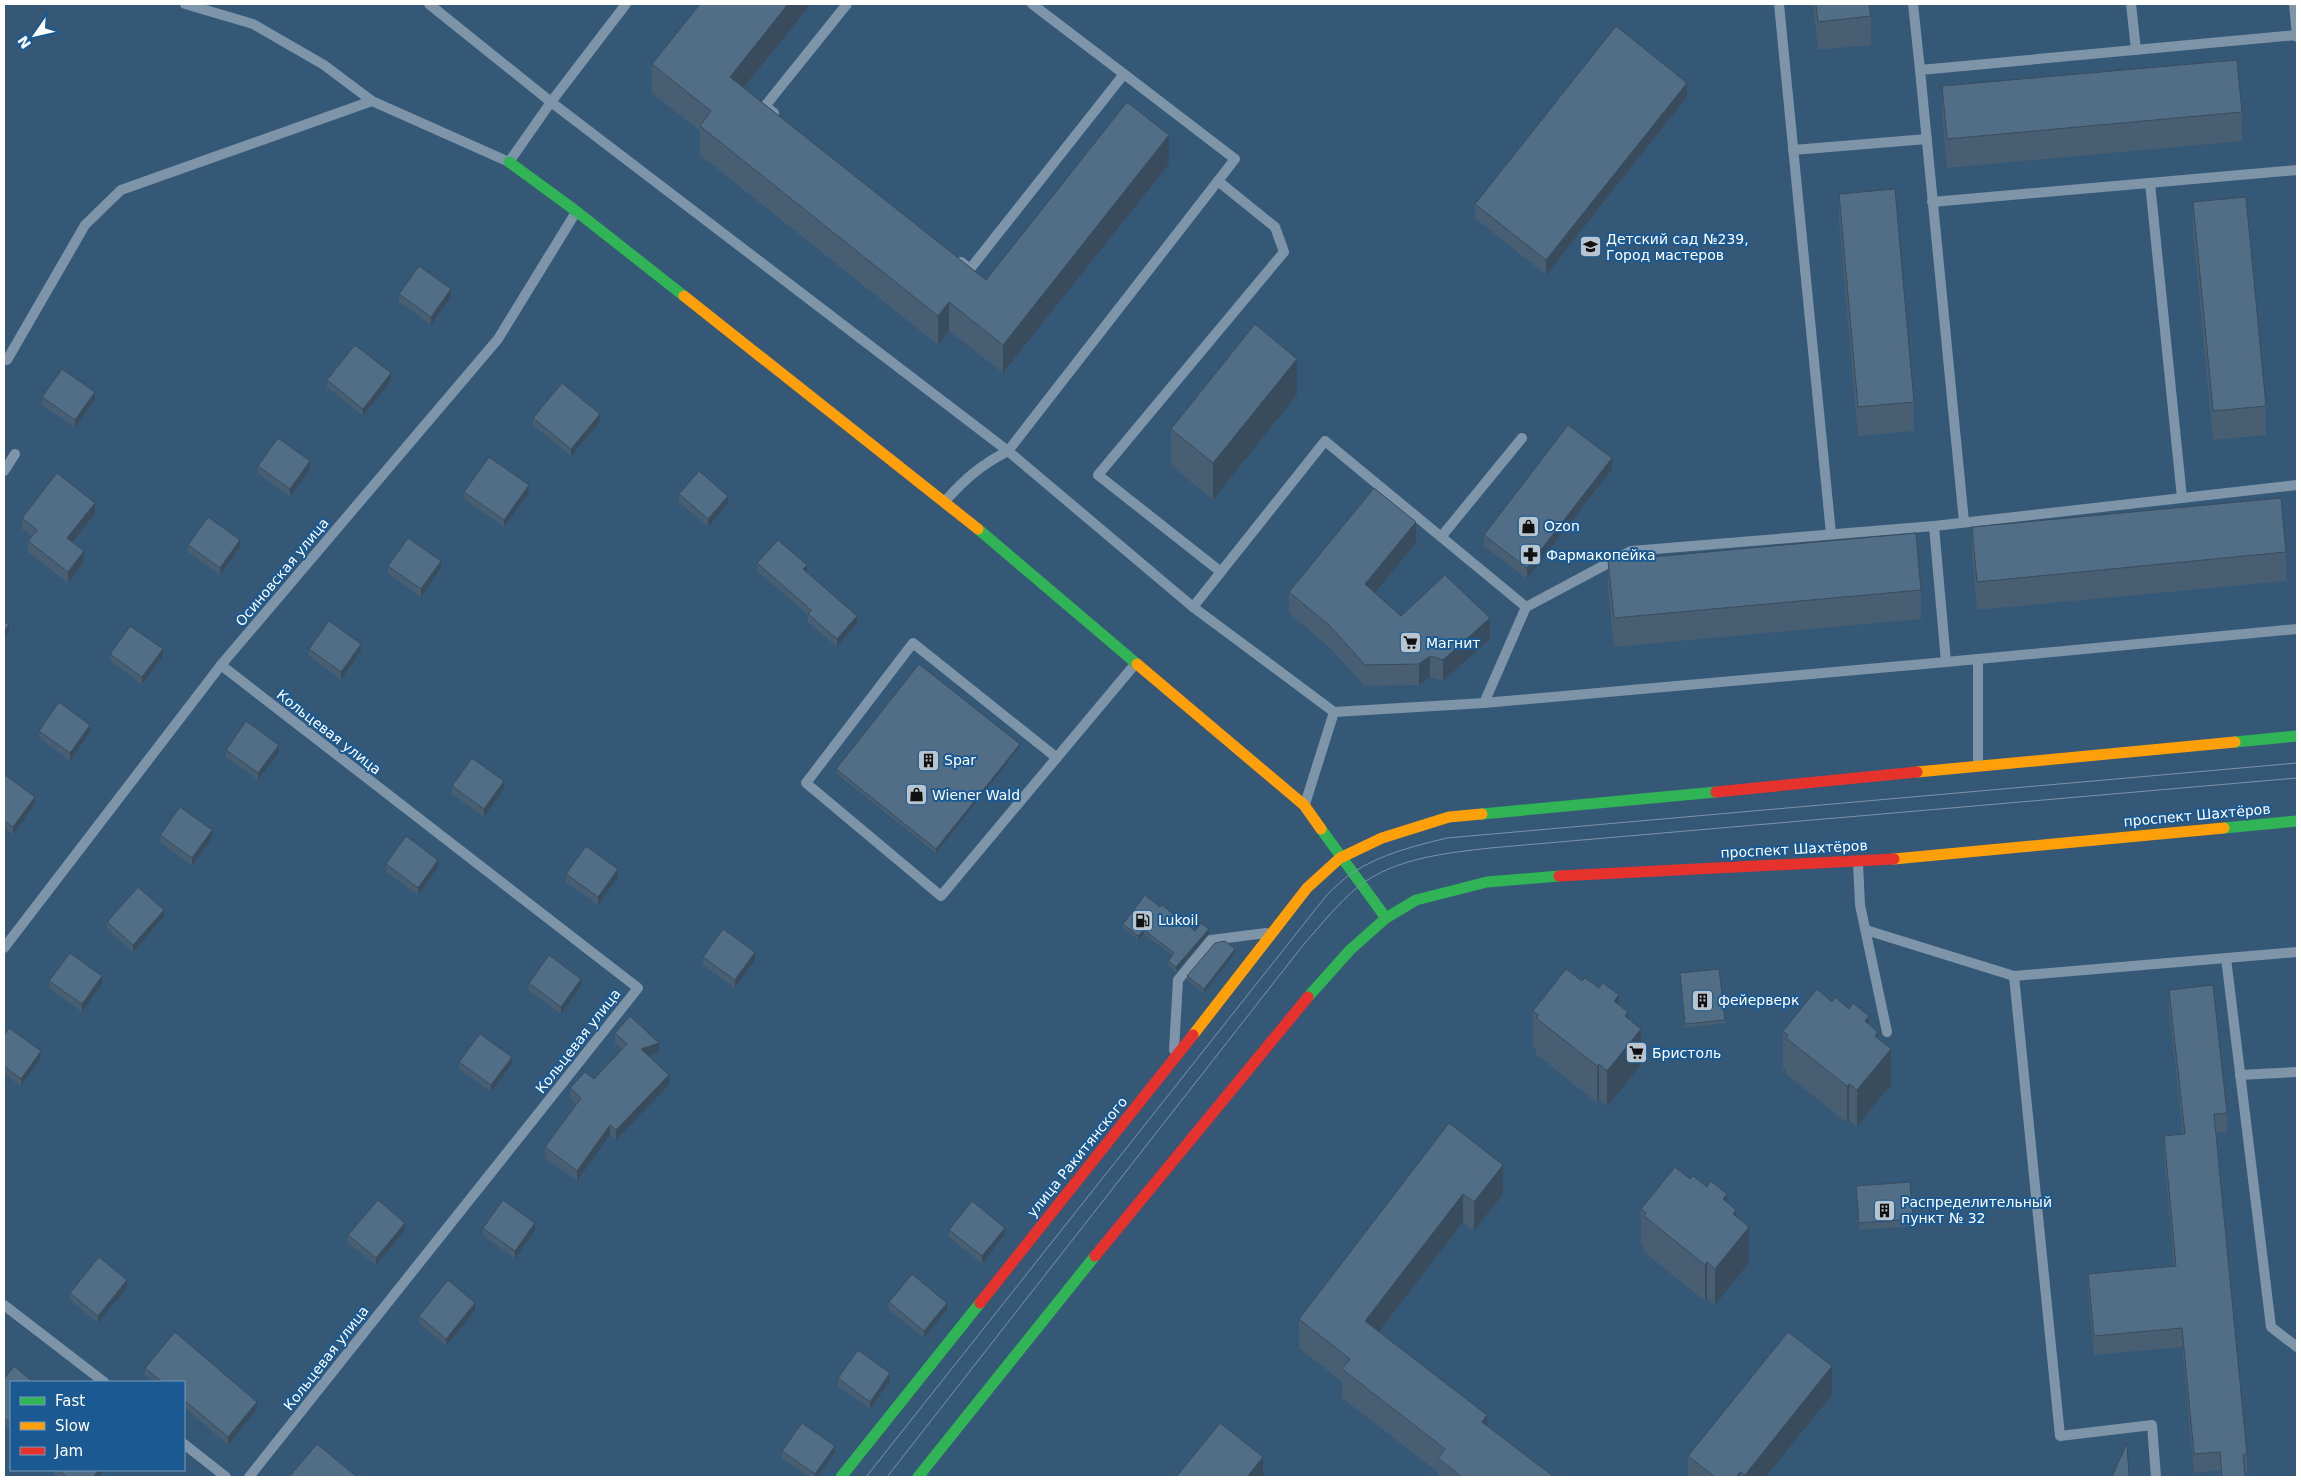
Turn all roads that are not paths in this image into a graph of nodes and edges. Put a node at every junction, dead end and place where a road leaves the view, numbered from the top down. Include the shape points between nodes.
1 (186, 4) edge
2 (428, 4) edge
3 (626, 4) edge
4 (846, 4) edge
5 (1032, 4) edge
6 (1779, 4) edge
7 (1913, 4) edge
8 (2131, 4) edge
9 (2294, 4) edge
10 (2297, 36) edge
11 (2136, 50) junction
12 (1920, 70) junction
13 (1124, 74) junction
14 (372, 101) junction
15 (551, 102) junction
16 (780, 118) edge
17 (1926, 138) junction
18 (1793, 150) junction
19 (509, 162) junction
20 (2297, 170) edge
21 (1218, 181) junction
22 (2150, 183) junction
23 (1932, 202) junction
24 (576, 211) junction
25 (955, 257) edge
26 (7, 360) dead end
27 (1522, 438) dead end
28 (1008, 451) junction
29 (15, 454) dead end
30 (4, 471) edge
31 (2297, 485) edge
32 (2182, 498) junction
33 (945, 501) junction
34 (1964, 522) junction
35 (1934, 526) junction
36 (1831, 534) junction
37 (1442, 537) junction
38 (1221, 572) junction
39 (1193, 606) junction
40 (1526, 607) junction
41 (2297, 629) edge
42 (1978, 660) junction
43 (1946, 662) junction
44 (1136, 663) junction
45 (221, 665) junction
46 (1484, 703) junction
47 (1334, 712) junction
48 (2297, 736) edge
49 (1057, 758) junction
50 (1978, 765) junction
51 (1304, 805) junction
52 (2297, 821) edge
53 (1340, 858) junction
54 (1858, 862) junction
55 (1386, 918) junction
56 (1866, 930) junction
57 (1272, 932) junction
58 (4, 948) edge
59 (2297, 952) edge
60 (2226, 958) junction
61 (2014, 976) junction
62 (1887, 1032) dead end
63 (1173, 1061) junction
64 (2297, 1072) edge
65 (2240, 1075) junction
66 (4, 1305) edge
67 (2297, 1347) edge
68 (103, 1381) edge
69 (185, 1445) edge
70 (226, 1477) edge
71 (249, 1477) edge
72 (841, 1477) edge
73 (918, 1477) edge
74 (2156, 1477) edge

1 - 14 lane via 253,24 324,65
2 - 15 lane
3 - 15 lane
4 - 16 lane via 765,106
5 - 13 lane
6 - 18 lane
7 - 12 lane
8 - 11 lane
9 - 10 lane
10 - 11 lane
11 - 12 lane
12 - 17 lane
13 - 21 lane via 1235,159
13 - 25 lane via 970,269
14 - 19 lane
14 - 26 lane via 121,190 85,225
15 - 19 lane
15 - 28 lane
17 - 18 lane
17 - 23 lane
18 - 36 lane
19 - 24 main road
20 - 22 lane
21 - 28 lane
21 - 38 lane via 1275,227 1284,252 1098,475
22 - 23 lane
22 - 32 lane
23 - 34 lane
24 - 33 main road
24 - 45 lane, Осиновская улица via 498,339
27 - 37 lane
28 - 33 lane via 968,475
28 - 39 lane
29 - 30 lane
31 - 32 lane
32 - 34 lane
33 - 44 main road
34 - 35 lane
35 - 36 lane
35 - 43 lane
36 - 40 lane via 1631,551
37 - 38 lane via 1325,441
37 - 40 lane
38 - 39 lane
39 - 47 lane
40 - 46 lane
41 - 42 lane
42 - 43 lane
42 - 50 lane
43 - 46 lane
44 - 49 lane
44 - 51 main road
45 - 58 lane, Осиновская улица
45 - 71 lane, Кольцевая улица via 638,988
46 - 47 lane
47 - 51 lane
48 - 50 main road
49 - 49 lane via 941,896 806,783 913,643
50 - 53 main road via 1449,817 1382,838
51 - 53 main road
52 - 54 main road, проспект Шахтёров
53 - 55 main road
53 - 57 main road, улица Ракитянского via 1307,888
54 - 55 main road, проспект Шахтёров via 1487,882 1416,900
54 - 56 lane via 1860,905
55 - 73 main road, проспект Шахтёров via 1323,978
56 - 61 lane
56 - 62 lane
57 - 63 main road, улица Ракитянского
57 - 63 lane via 1210,940 1178,980
59 - 60 lane
60 - 61 lane
60 - 65 lane
61 - 74 lane via 2060,1436 2152,1425
63 - 72 main road, улица Ракитянского
64 - 65 lane
65 - 67 lane via 2271,1327
66 - 68 lane
69 - 70 lane

